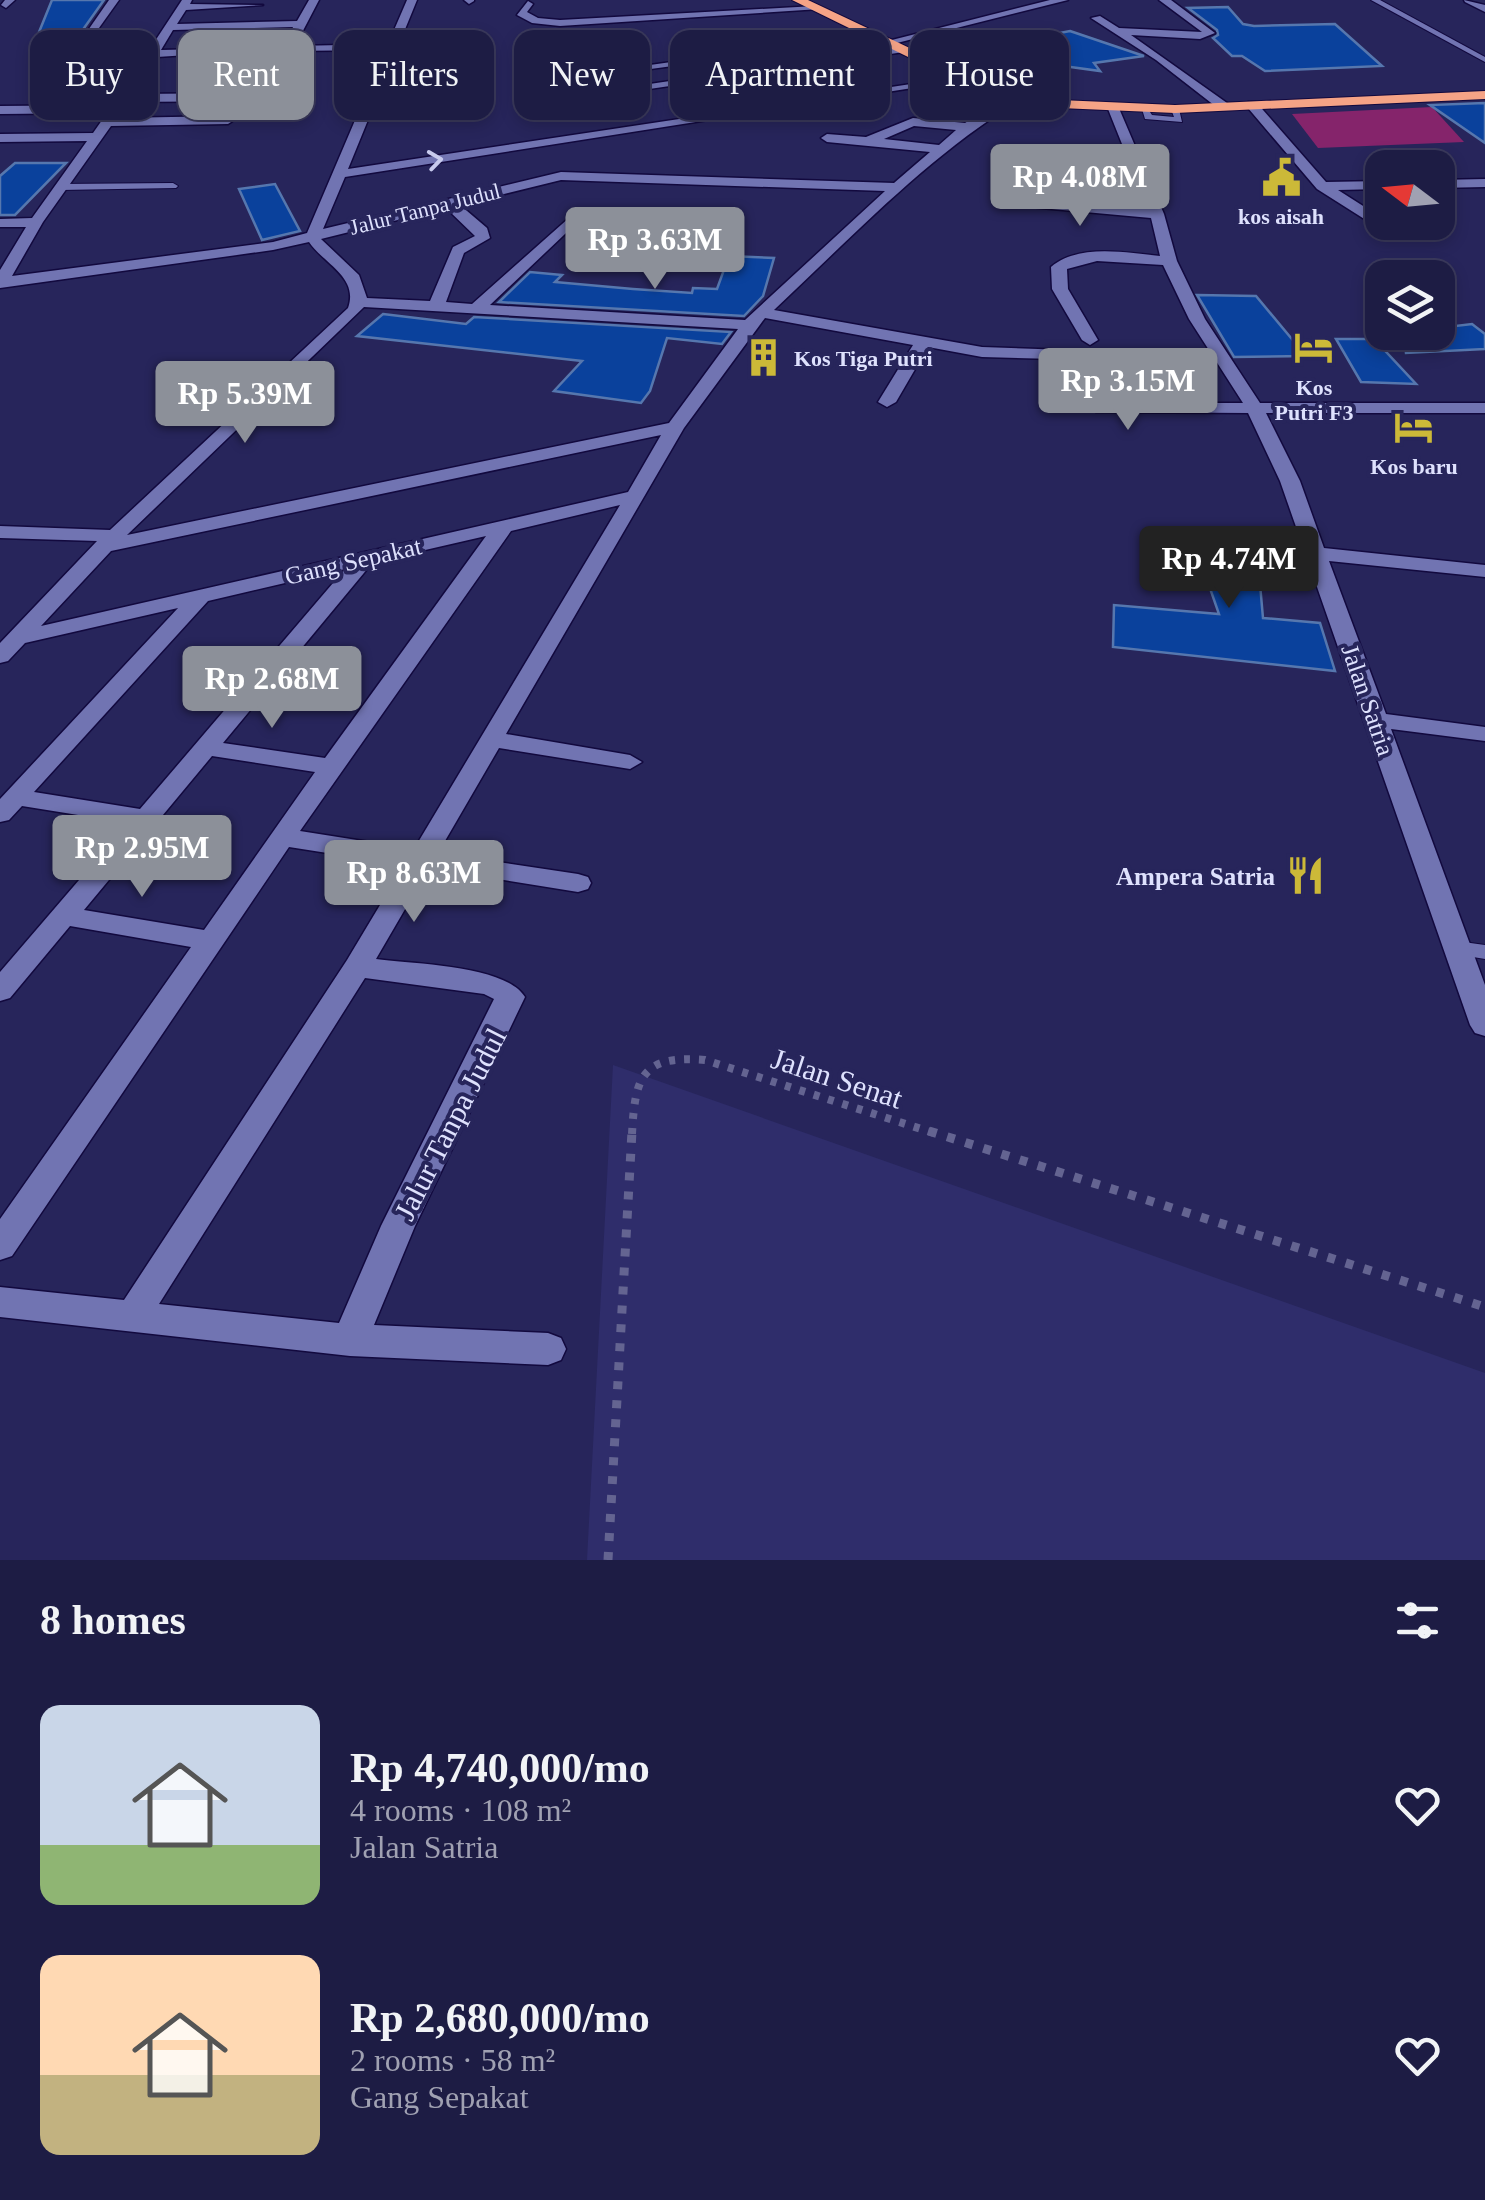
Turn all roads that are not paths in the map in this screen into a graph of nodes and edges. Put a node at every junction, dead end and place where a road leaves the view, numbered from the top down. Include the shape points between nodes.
1 (114, 0) edge
2 (314, 0) edge
3 (412, 0) edge
4 (798, 0) edge
5 (1063, 0) edge
6 (1164, 0) edge
7 (1375, 0) edge
8 (1468, 0) edge
9 (184, 4) edge
10 (528, 4) dead end
11 (258, 5) dead end
12 (815, 9) junction
13 (1485, 9) edge
14 (1096, 18) dead end
15 (300, 24) junction
16 (170, 27) junction
17 (92, 30) edge
18 (399, 30) edge
19 (858, 30) edge
20 (1117, 30) junction
21 (890, 42) edge
22 (158, 43) edge
23 (890, 45) edge
24 (334, 48) edge
25 (900, 50) junction
26 (910, 55) edge
27 (1485, 60) edge
28 (650, 85) edge
29 (910, 88) edge
30 (1485, 95) edge
31 (1069, 103) edge
32 (1252, 105) junction
33 (1223, 106) junction
34 (30, 108) edge
35 (1114, 109) junction
36 (0, 110) edge
37 (228, 120) dead end
38 (361, 120) edge
39 (978, 120) edge
40 (107, 122) joint
41 (967, 127) junction
42 (0, 138) edge
43 (96, 138) junction
44 (827, 138) dead end
45 (868, 141) junction
46 (942, 149) junction
47 (339, 174) junction
48 (1365, 185) edge
49 (1455, 185) edge
50 (173, 186) dead end
51 (1322, 186) junction
52 (1482, 186) edge
53 (60, 187) junction
54 (897, 187) junction
55 (1007, 201) dead end
56 (450, 203) junction
57 (579, 213) dead end
58 (1365, 213) edge
59 (1157, 214) junction
60 (36, 222) junction
61 (0, 223) edge
62 (312, 237) junction
63 (1169, 261) junction
64 (0, 283) edge
65 (360, 302) junction
66 (436, 307) junction
67 (475, 310) junction
68 (756, 319) junction
69 (1090, 340) dead end
70 (923, 342) junction
71 (887, 402) dead end
72 (1253, 406) junction
73 (1485, 408) edge
74 (675, 427) junction
75 (635, 496) junction
76 (504, 526) junction
77 (0, 532) edge
78 (109, 541) junction
79 (1316, 553) junction
80 (365, 559) junction
81 (1485, 571) edge
82 (202, 594) junction
83 (18, 638) junction
84 (0, 656) edge
85 (1373, 720) junction
86 (1485, 734) edge
87 (491, 739) junction
88 (205, 748) junction
89 (630, 762) dead end
90 (331, 767) junction
91 (8, 805) edge
92 (147, 818) junction
93 (282, 837) junction
94 (418, 859) junction
95 (578, 883) dead end
96 (64, 916) junction
97 (210, 940) junction
98 (1471, 950) edge
99 (358, 966) junction
100 (0, 991) edge
101 (1485, 1024) edge
102 (0, 1246) edge
103 (0, 1302) edge
104 (132, 1316) junction
105 (350, 1340) junction
106 (548, 1349) dead end

1 - 17 street
2 - 15 street
3 - 18 street
4 - 12 highway
5 - 21 street
6 - 20 street via 1210,33
7 - 27 lane
8 - 13 street
9 - 11 street
9 - 16 street
10 - 12 street via 521,12 527,19 560,23
12 - 19 highway
14 - 20 street
15 - 16 street
15 - 24 street via 292,49
16 - 22 street
20 - 33 street
23 - 25 highway
25 - 26 highway
25 - 28 street
47 -> 29 street
30 - 32 highway
31 - 35 highway
32 - 33 highway
32 - 51 street
33 - 35 highway
34 - 36 street
35 - 59 street, Jalan Satria
37 - 40 street
38 - 47 street
39 - 41 street
40 - 43 street
41 - 45 street via 910,122
41 - 46 street
42 - 43 street
43 - 53 street
44 - 45 street
45 - 46 street
46 - 54 street
47 - 62 street
48 - 51 street
49 - 52 street
50 - 53 lane
51 - 58 street
53 - 60 street
54 - 56 street, Jalur Tanpa Judul via 572,176
54 - 68 street
55 - 59 street
56 - 62 street, Jalur Tanpa Judul
56 - 66 street via 484,235 456,253
57 - 67 street
59 - 63 street, Jalan Satria
60 - 61 street
60 - 64 street
62 - 64 street, Jalur Tanpa Judul
62 - 65 street via 354,278
63 - 69 street via 1098,258 1059,267 1060,288
63 - 72 street, Jalan Satria
65 - 66 street
65 - 78 street via 334,334
66 - 67 street
67 - 68 street
68 - 70 street
68 - 74 street
70 - 71 street
70 - 72 street via 1062,354 1078,394 1102,408
72 - 73 street
72 - 79 street, Jalan Satria
74 - 75 street
74 - 78 street
75 - 76 street, Gang Sepakat
75 - 87 street
76 - 80 street, Gang Sepakat
76 - 90 street
77 - 78 street
78 - 83 street
79 - 81 street
79 - 85 street, Jalan Satria
80 - 82 street, Gang Sepakat
80 - 88 street
82 - 83 street, Gang Sepakat
82 - 91 street
83 - 84 street
85 - 86 street
85 - 98 street, Jalan Satria
87 - 89 street
87 - 94 street
88 - 90 street
88 - 92 street
90 - 93 street
91 - 92 street
92 - 96 street
93 - 94 street
93 - 97 street
94 - 95 street
94 - 99 street
96 - 97 street
96 - 100 street
97 - 102 street
98 - 101 street, Jalan Satria
99 - 104 street
99 - 105 street, Jalur Tanpa Judul via 484,984 510,997
103 - 104 street
104 - 105 street
105 - 106 street

